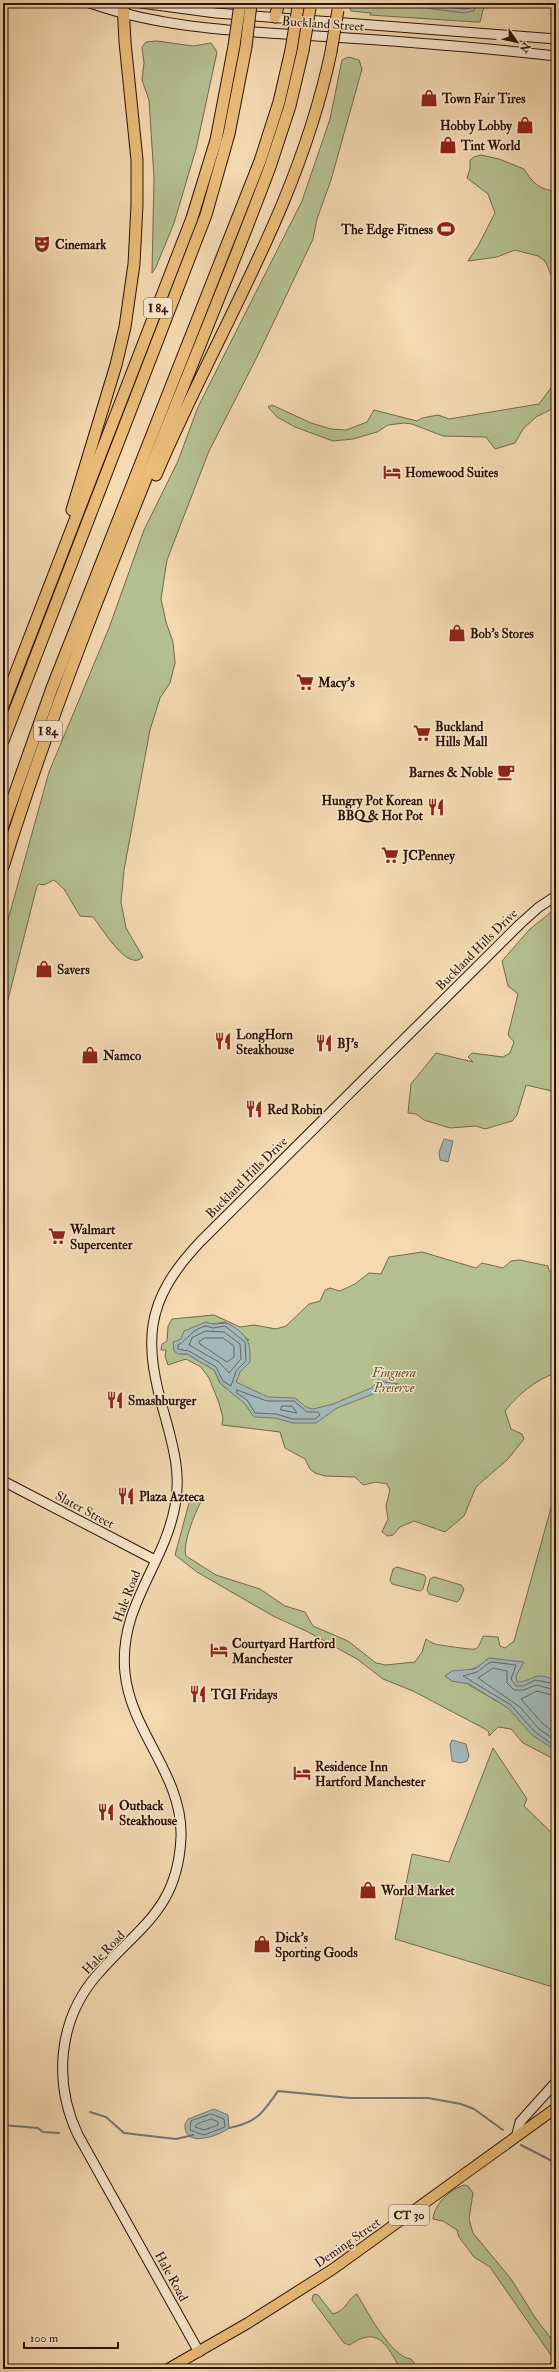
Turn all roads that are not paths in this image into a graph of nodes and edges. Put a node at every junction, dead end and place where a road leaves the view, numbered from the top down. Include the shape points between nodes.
1 (90, 3) edge
2 (141, 3) edge
3 (240, 3) edge
4 (272, 3) edge
5 (279, 3) edge
6 (252, 4) edge
7 (298, 5) edge
8 (310, 6) edge
9 (338, 6) edge
10 (123, 8) edge
11 (275, 17) junction
12 (274, 33) junction
13 (556, 39) edge
14 (556, 56) edge
15 (130, 522) junction
16 (58, 562) junction
17 (3, 706) edge
18 (3, 741) edge
19 (3, 826) edge
20 (3, 867) edge
21 (556, 896) edge
22 (3, 1481) edge
23 (155, 1560) junction
24 (556, 2082) edge
25 (556, 2108) edge
26 (518, 2134) junction
27 (199, 2352) junction
28 (168, 2369) edge

1 - 10 street, Buckland Street
2 - 11 street, Buckland Street via 198,12
3 - 16 highway, I 84, bridge via 216,140 192,218
4 - 11 highway
5 - 11 highway
6 - 18 highway, bridge via 233,121 206,214
7 - 19 highway, bridge via 279,102 260,161 52,688
8 - 15 highway, I 84, bridge via 290,106 270,167
9 - 15 highway, bridge via 331,52 311,131 280,214 183,415 150,490
10 - 12 street, Buckland Street via 187,27
10 - 16 highway via 137,160 134,264 125,327 116,365
11 - 12 street
11 - 13 street, Buckland Street
12 - 14 street, Buckland Street
15 - 20 highway, I 84 via 55,714
16 - 17 highway, I 84
21 - 23 street, Buckland Hills Drive via 528,916 346,1095 201,1241 168,1281 154,1318 151,1358 175,1454 178,1485 170,1525
22 - 23 street, Slater Street
23 - 27 street, Hale Road via 128,1623 124,1670 135,1712 175,1794 181,1826 178,1858 171,1884 157,1912 98,1973 78,2001 65,2038 62,2075 67,2105 78,2135
24 - 26 street via 520,2122
25 - 26 main road, CT 30
26 - 27 main road, Deming Street / CT 30 via 338,2266
27 - 28 main road, Deming Street / CT 30

